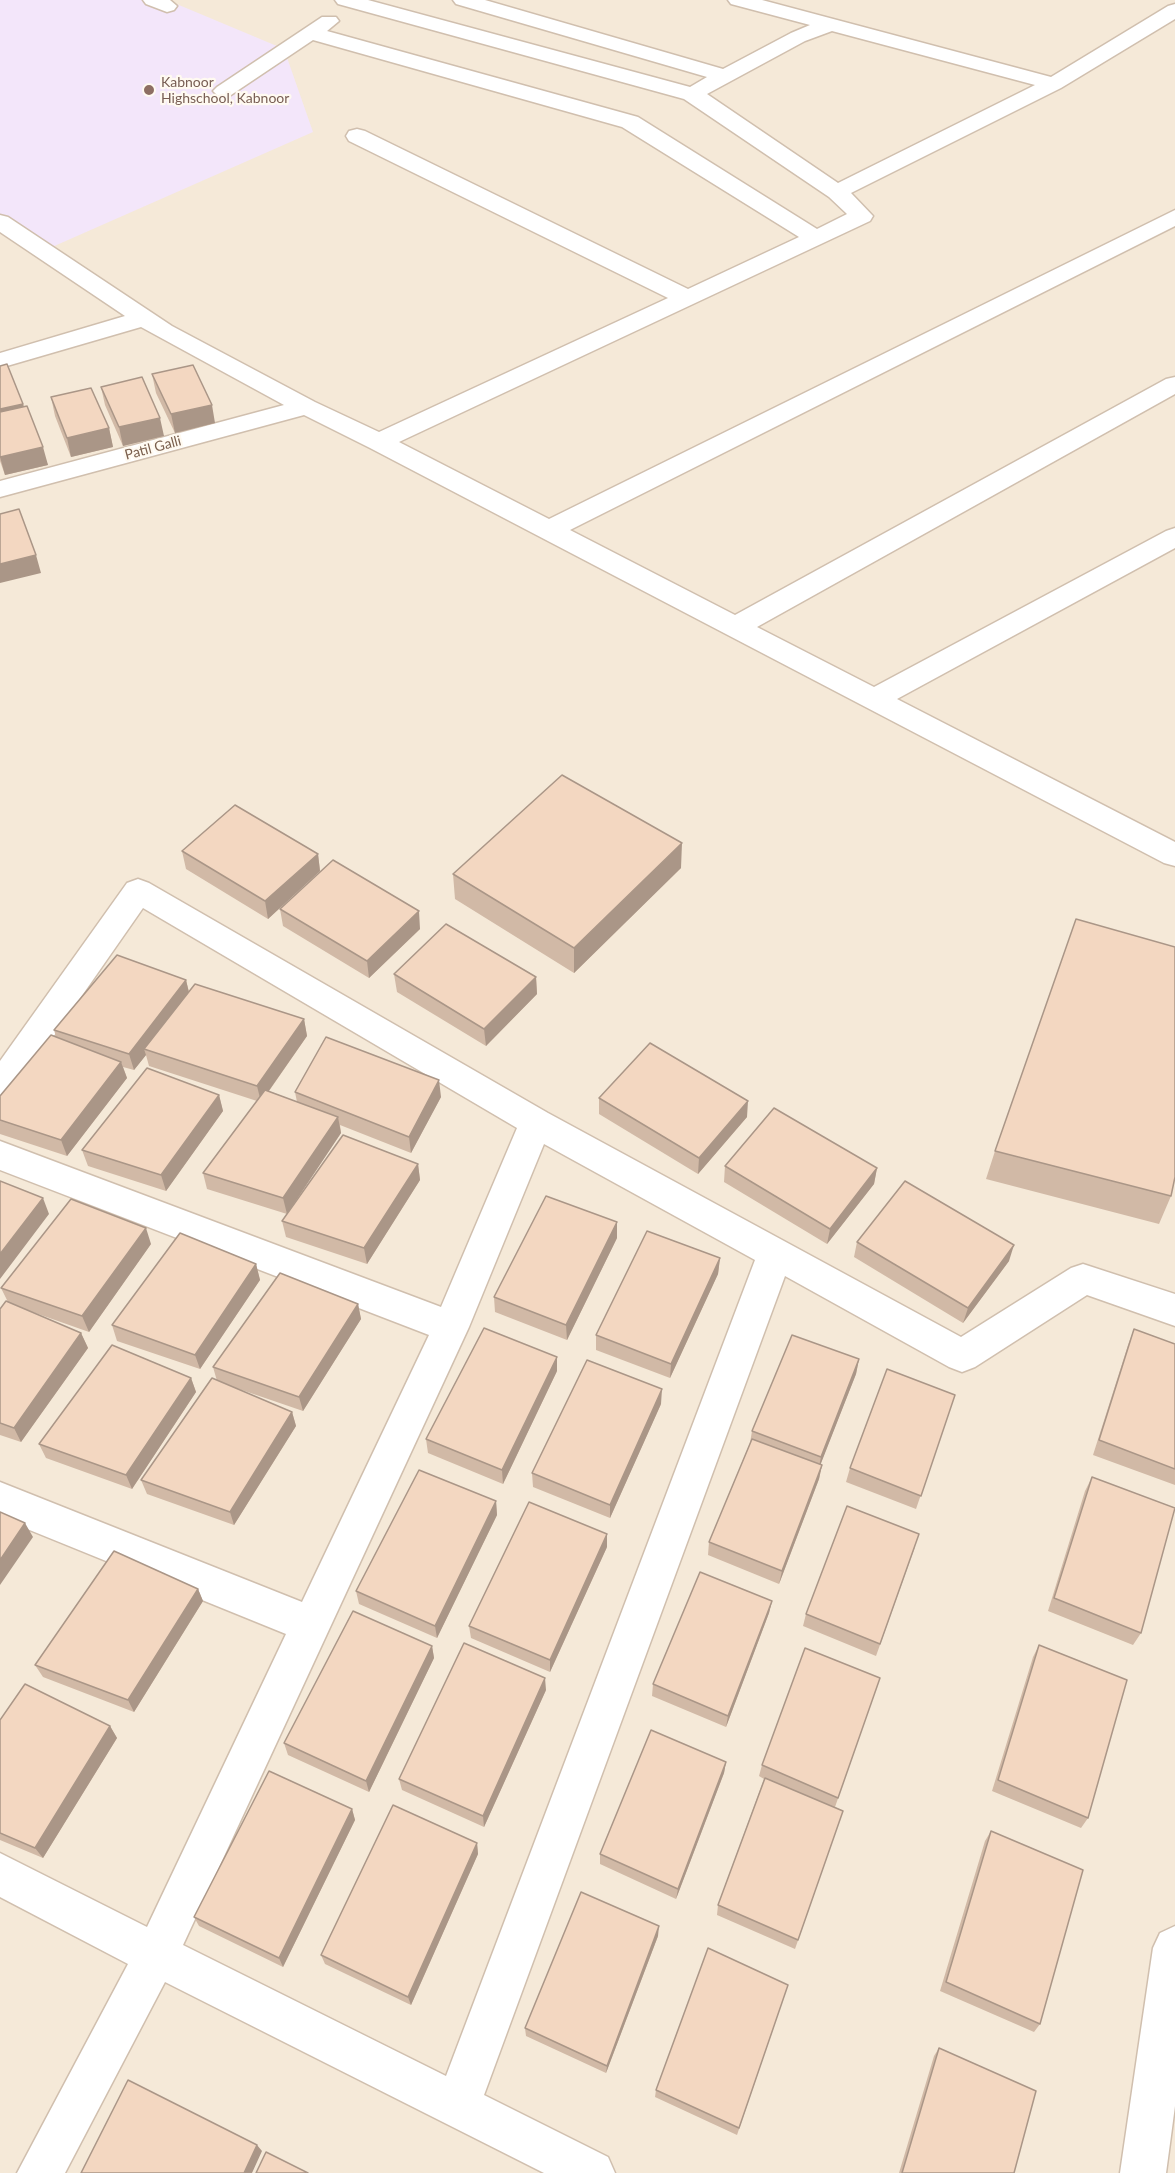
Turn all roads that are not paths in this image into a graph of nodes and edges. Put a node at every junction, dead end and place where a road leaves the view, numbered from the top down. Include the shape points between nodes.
1 (463, 0) edge
2 (738, 0) edge
3 (356, 1) edge
4 (763, 3) edge
5 (1175, 10) edge
6 (831, 24) junction
7 (310, 33) junction
8 (725, 76) junction
9 (1054, 84) junction
10 (224, 91) dead end
11 (692, 94) junction
12 (357, 136) dead end
13 (837, 192) junction
14 (0, 222) edge
15 (1169, 226) edge
16 (816, 238) junction
17 (688, 298) junction
18 (145, 318) junction
19 (0, 361) edge
20 (1175, 384) edge
21 (306, 407) junction
22 (379, 442) junction
23 (0, 489) edge
24 (548, 530) junction
25 (1175, 537) edge
26 (735, 627) junction
27 (874, 699) junction
28 (1175, 855) edge
29 (0, 1087) edge
30 (537, 1123) junction
31 (0, 1155) edge
32 (775, 1255) junction
33 (1175, 1310) edge
34 (451, 1327) junction
35 (0, 1500) edge
36 (311, 1625) junction
37 (0, 1874) edge
38 (1175, 1948) edge
39 (156, 1955) junction
40 (457, 2106) junction
41 (40, 2173) edge
42 (592, 2173) edge
43 (1143, 2173) edge

1 - 8 street
2 - 4 street
3 - 7 street
3 - 11 street
4 - 6 street
5 - 9 street via 1156,31
6 - 8 street
6 - 9 street
7 - 10 street
7 - 16 street via 630,122
8 - 11 street
9 - 13 street
11 - 13 street
12 - 17 street
13 - 16 street via 862,216
14 - 18 street
15 - 24 street
16 - 17 street
17 - 22 street
18 - 19 street
18 - 21 street
20 - 26 street
21 - 22 street
21 - 23 street, Patil Galli
22 - 24 street
24 - 26 street
25 - 27 street
26 - 27 street
27 - 28 street
29 - 30 street via 138,891
30 - 32 street
30 - 34 street
31 - 34 street
32 - 33 street via 962,1356 1083,1279
32 - 40 street
34 - 36 street
35 - 36 street
36 - 39 street
37 - 39 street
38 - 43 street
39 - 40 street
39 - 41 street
40 - 42 street

